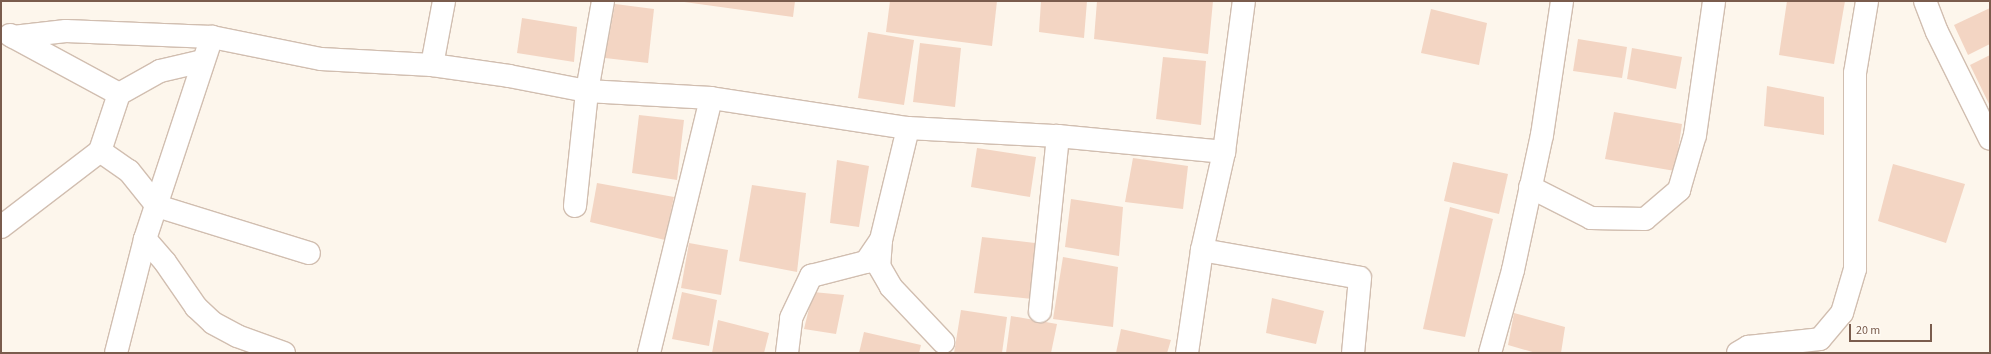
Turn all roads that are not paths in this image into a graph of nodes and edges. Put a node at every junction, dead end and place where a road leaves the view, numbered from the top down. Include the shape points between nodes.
1 (444, 1) edge
2 (604, 1) edge
3 (1244, 1) edge
4 (1562, 1) edge
5 (1714, 1) edge
6 (1867, 1) edge
7 (1925, 1) edge
8 (7, 33) edge
9 (212, 37) junction
10 (203, 61) junction
11 (432, 65) junction
12 (587, 92) junction
13 (119, 94) junction
14 (711, 98) junction
15 (908, 128) junction
16 (1058, 136) junction
17 (1990, 139) edge
18 (100, 151) junction
19 (1224, 152) junction
20 (1530, 187) junction
21 (157, 206) junction
22 (575, 206) dead end
23 (1, 227) edge
24 (145, 240) junction
25 (880, 240) junction
26 (1202, 250) junction
27 (310, 253) dead end
28 (1040, 311) dead end
29 (944, 342) dead end
30 (116, 353) edge
31 (284, 353) edge
32 (649, 353) edge
33 (787, 353) edge
34 (1187, 353) edge
35 (1353, 353) edge
36 (1490, 353) edge
37 (1738, 353) edge

1 - 11 street
2 - 12 street
3 - 19 street
4 - 20 street via 1542,134
5 - 20 street via 1695,135 1679,190 1645,218 1591,218
6 - 37 street via 1855,73 1855,269 1842,313 1820,339 1748,347
7 - 17 street via 1937,32
8 - 9 street via 66,31
8 - 13 street
9 - 10 street
9 - 11 street via 321,59
10 - 13 street via 160,71
10 - 21 street
11 - 12 street via 509,76
12 - 14 street
12 - 22 street
13 - 18 street
14 - 15 street
14 - 32 street
15 - 16 street
15 - 25 street
16 - 19 street
16 - 28 street
18 - 21 street via 129,171
18 - 23 street
19 - 26 street
20 - 36 street via 1513,270
21 - 24 street
21 - 27 street
24 - 30 street
24 - 31 street via 165,262 196,307 213,323 237,336
25 - 29 street via 879,266 891,287
25 - 33 street via 866,262 811,276 791,318
26 - 34 street
26 - 35 street via 1360,278

